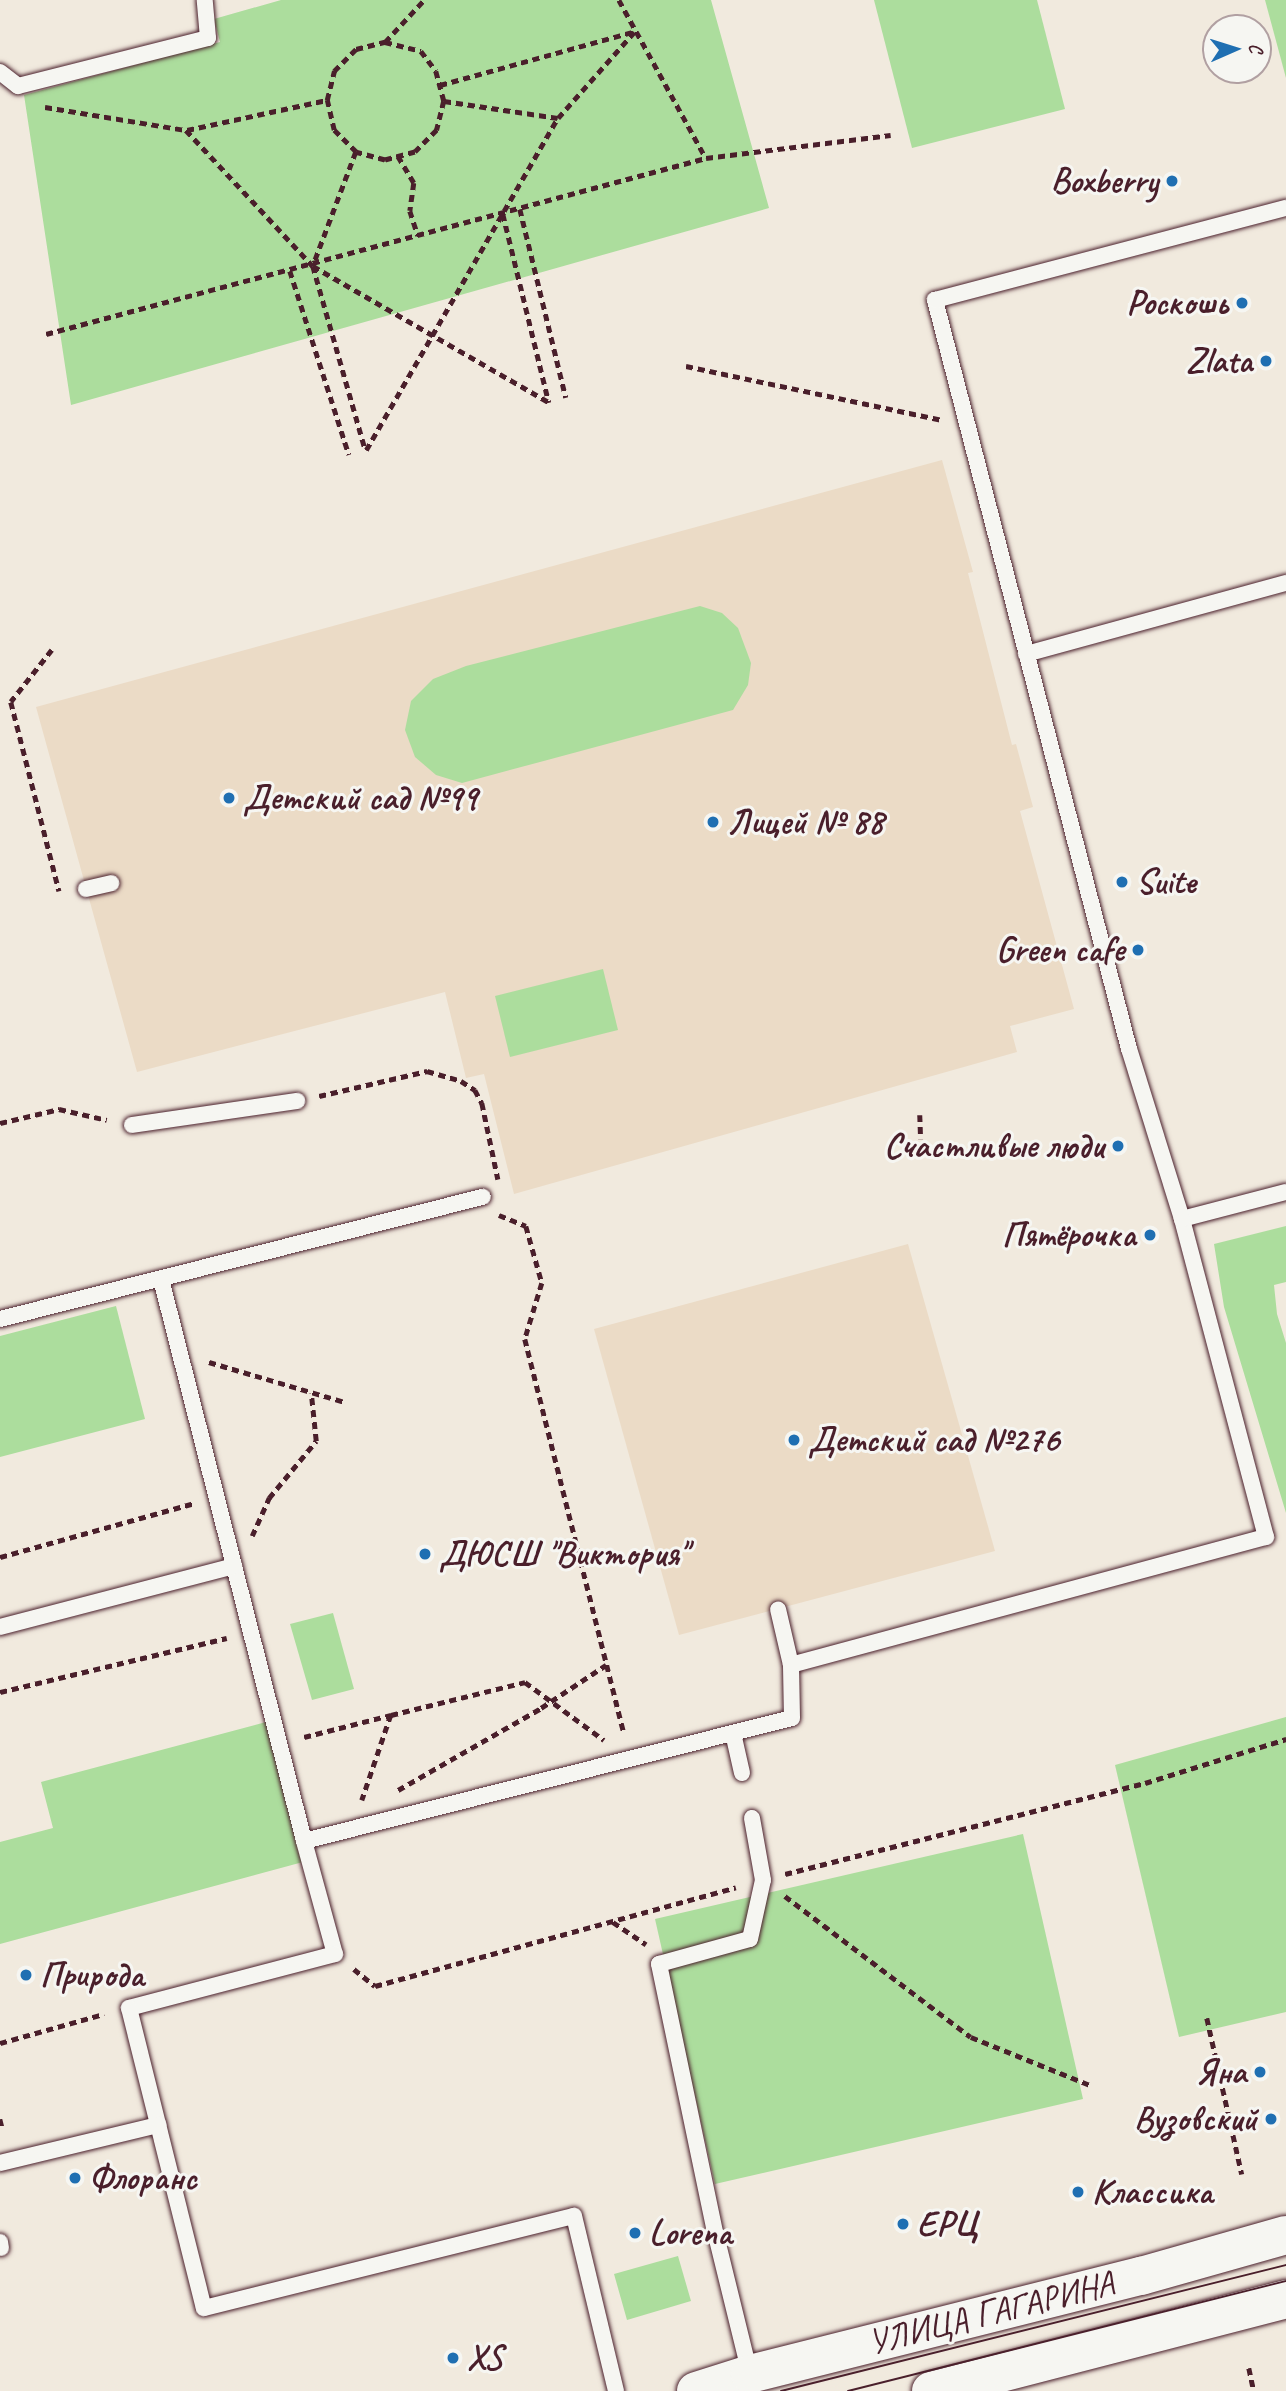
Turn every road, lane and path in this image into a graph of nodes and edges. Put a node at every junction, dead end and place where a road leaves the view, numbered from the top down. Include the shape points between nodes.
1 (205, 0) edge
2 (424, 0) edge
3 (619, 0) edge
4 (634, 32) junction
5 (386, 42) junction
6 (0, 72) edge
7 (440, 85) junction
8 (327, 100) junction
9 (444, 101) junction
10 (41, 107) dead end
11 (558, 118) junction
12 (186, 130) junction
13 (891, 135) dead end
14 (356, 152) junction
15 (398, 156) junction
16 (706, 158) junction
17 (1286, 208) edge
18 (520, 209) junction
19 (503, 213) junction
20 (418, 236) junction
21 (313, 266) junction
22 (290, 271) junction
23 (46, 334) dead end
24 (433, 334) junction
25 (686, 366) dead end
26 (566, 397) dead end
27 (967, 425) junction
28 (349, 455) dead end
29 (1286, 583) edge
30 (52, 650) dead end
31 (1026, 654) junction
32 (111, 883) dead end
33 (86, 889) dead end
34 (60, 895) dead end
35 (297, 1101) joint
36 (920, 1115) dead end
37 (0, 1123) edge
38 (132, 1125) joint
39 (921, 1139) dead end
40 (1286, 1192) edge
41 (483, 1197) junction
42 (1182, 1219) junction
43 (161, 1279) junction
44 (0, 1319) edge
45 (207, 1374) dead end
46 (311, 1393) junction
47 (345, 1402) dead end
48 (250, 1540) dead end
49 (234, 1566) junction
50 (778, 1609) dead end
51 (0, 1627) edge
52 (251, 1633) junction
53 (607, 1664) junction
54 (791, 1665) junction
55 (0, 1692) edge
56 (551, 1701) junction
57 (391, 1715) dead end
58 (733, 1733) junction
59 (1286, 1739) edge
60 (631, 1759) junction
61 (742, 1773) dead end
62 (752, 1818) dead end
63 (352, 1829) junction
64 (304, 1841) junction
65 (763, 1880) junction
66 (335, 1954) junction
67 (129, 2008) junction
68 (1206, 2018) dead end
69 (0, 2043) edge
70 (1092, 2085) dead end
71 (0, 2119) edge
72 (158, 2125) junction
73 (2, 2127) dead end
74 (0, 2163) edge
75 (1242, 2174) dead end
76 (1286, 2235) edge
77 (1286, 2299) edge
78 (1249, 2368) dead end
79 (752, 2383) edge
80 (617, 2391) edge
81 (696, 2391) edge
82 (931, 2391) edge
83 (1254, 2391) edge

1 - 6 lane via 208,38 18,86
2 - 5 path
3 - 4 path
4 - 7 path
4 - 11 path
4 - 16 path
5 - 7 path via 421,51
5 - 8 path via 356,49 334,71
7 - 9 path
8 - 12 path
8 - 14 path via 334,130
9 - 11 path
9 - 15 path via 437,130 415,152
10 - 12 path
11 - 19 path
12 - 21 path
13 - 16 path
14 - 15 path via 385,160
14 - 21 path
15 - 20 path via 414,183 410,211
16 - 18 path
17 - 27 lane via 935,300
18 - 19 path
18 - 26 path
19 - 20 path
19 - 24 path
19 - 24 path via 549,402
20 - 21 path
21 - 22 path
21 - 24 path
21 - 24 path via 366,450
22 - 23 path
22 - 28 path
25 - 27 path
27 - 31 lane
29 - 31 lane
30 - 34 path via 10,702
31 - 42 lane via 1129,1049
32 - 33 lane
35 - 38 lane
35 - 41 path via 427,1071 461,1081 475,1090 482,1103 500,1177
36 - 39 path
37 - 38 path via 60,1109
40 - 42 lane
41 - 43 lane
41 - 53 path via 501,1217 526,1226 542,1283 525,1339
42 - 54 lane via 1266,1537
43 - 44 lane
43 - 49 lane
45 - 46 path via 204,1361
46 - 47 path
46 - 48 path via 316,1441 269,1498
49 - 51 lane
49 - 52 lane
50 - 54 lane
52 - 55 path
52 - 64 lane
53 - 56 path
53 - 60 path
54 - 58 lane via 792,1718
56 - 57 path via 526,1682
56 - 60 path
56 - 63 path via 403,1786
58 - 60 lane
58 - 61 lane
59 - 65 path via 1145,1783
60 - 63 lane
62 - 65 lane
63 - 64 lane
64 - 66 lane
65 - 66 path via 375,1986
65 - 70 path via 971,2037
65 - 79 lane via 750,1939 659,1964
66 - 67 lane
67 - 69 path
67 - 72 lane
68 - 75 path
71 - 73 path
72 - 74 lane
72 - 80 lane via 204,2308 574,2216
76 - 79 main road, УЛИЦА ГАГАРИНА
77 - 82 main road, УЛИЦА ГАГАРИНА
78 - 83 path
79 - 81 main road, УЛИЦА ГАГАРИНА

